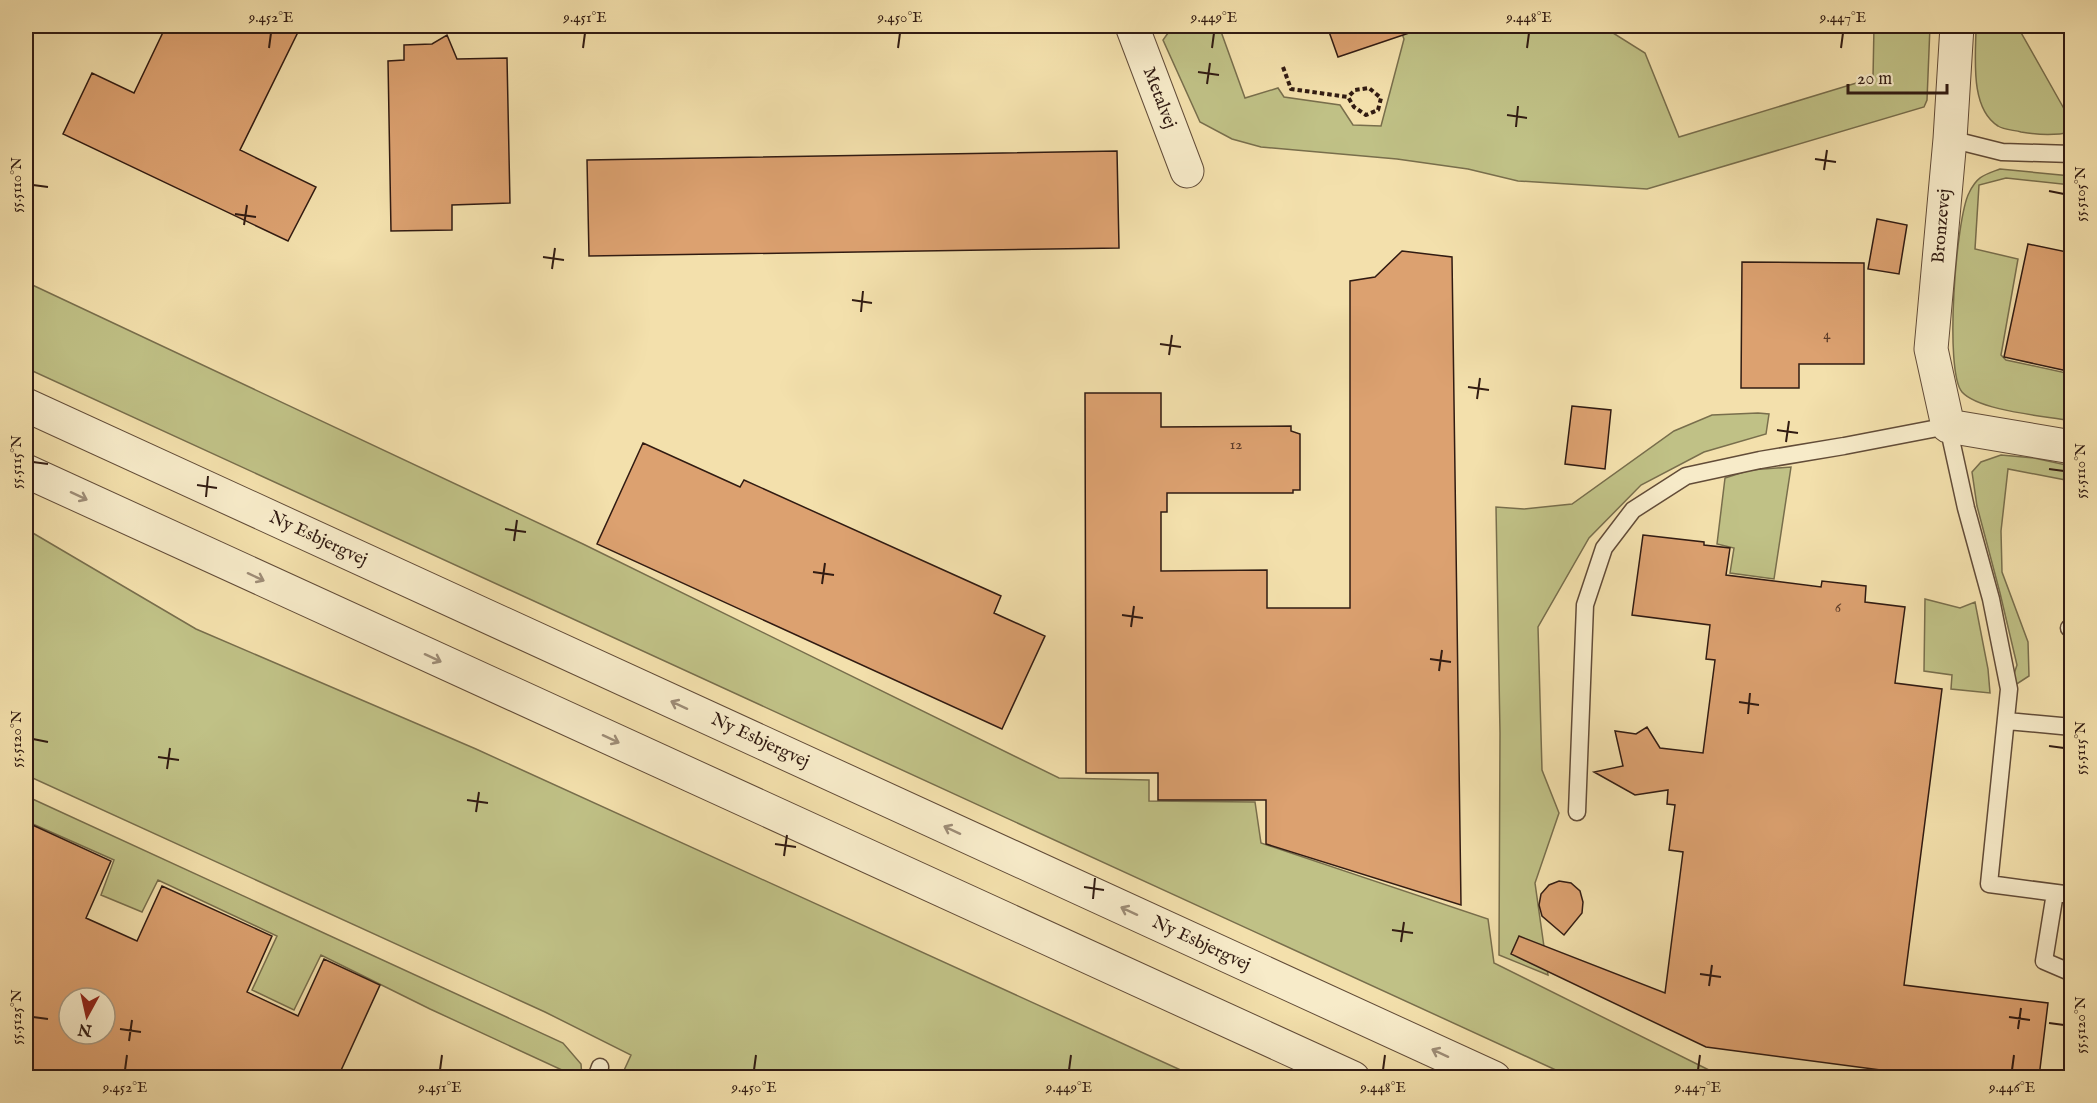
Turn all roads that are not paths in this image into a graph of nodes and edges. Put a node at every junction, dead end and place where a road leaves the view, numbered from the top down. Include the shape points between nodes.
1 (1132, 26) edge
2 (1957, 26) edge
3 (1950, 139) junction
4 (2072, 154) edge
5 (1187, 171) dead end
6 (26, 405) edge
7 (1948, 426) junction
8 (2072, 447) edge
9 (26, 471) edge
10 (2007, 722) junction
11 (2072, 727) edge
12 (1578, 812) dead end
13 (2063, 894) edge
14 (2072, 973) edge
15 (1353, 1077) edge
16 (1494, 1077) edge

1 - 5 street, Metalvej
2 - 3 street, Bronzevej
3 - 4 lane via 2002,152
3 - 7 street, Bronzevej via 1931,349
16 -> 6 street, Ny Esbjergvej
7 - 8 street
7 - 10 lane, Bronzevej via 1992,598 2009,689
7 - 12 lane via 1686,476 1633,510 1604,548 1585,605
9 -> 15 street
10 - 11 lane
10 - 13 lane, Bronzevej via 1989,884
13 - 14 lane via 2044,961

